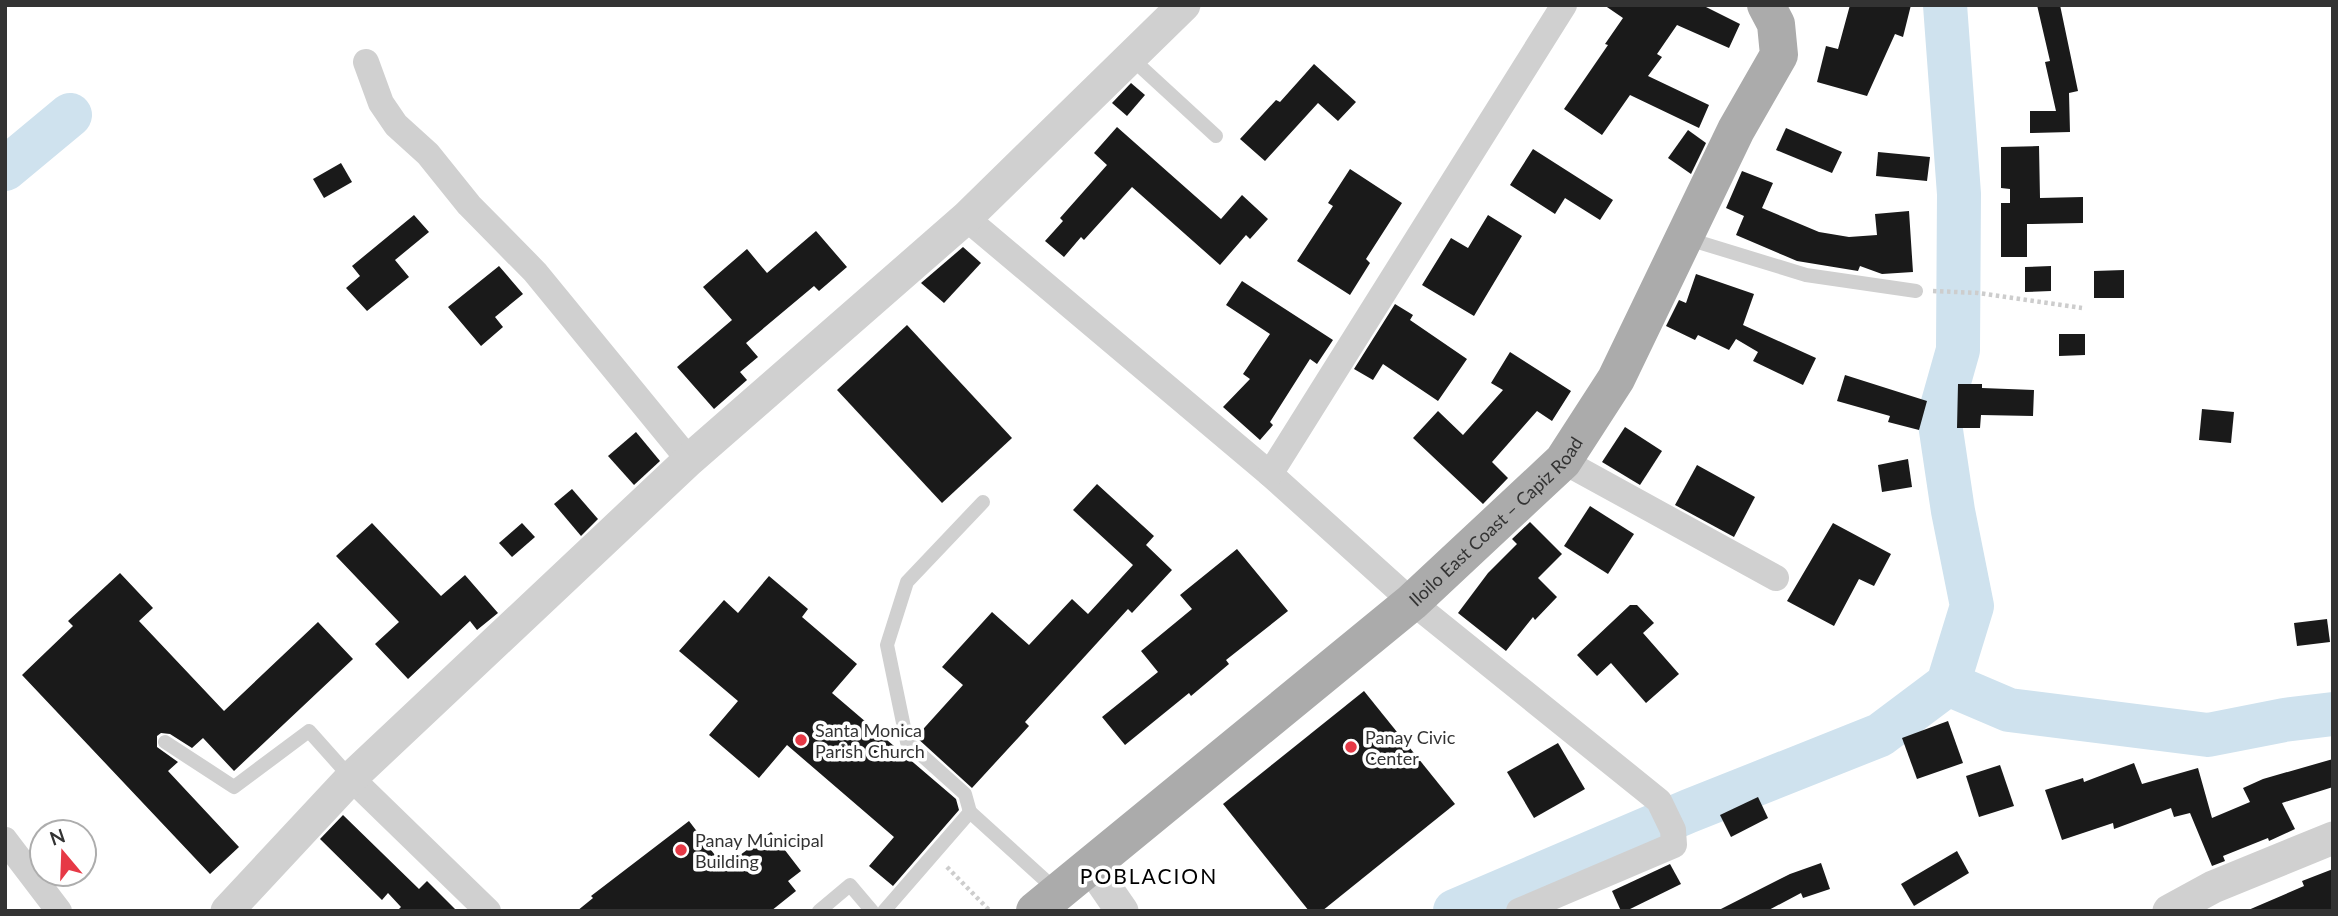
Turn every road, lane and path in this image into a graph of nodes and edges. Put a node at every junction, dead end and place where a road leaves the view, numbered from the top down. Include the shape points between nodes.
1 (1184, 5) edge
2 (1564, 5) edge
3 (1766, 5) edge
4 (1130, 57) junction
5 (366, 62) dead end
6 (1216, 136) dead end
7 (966, 218) junction
8 (1684, 238) junction
9 (1916, 291) joint
10 (2082, 308) dead end
11 (689, 460) junction
12 (1563, 461) junction
13 (1270, 474) junction
14 (983, 502) dead end
15 (1776, 579) dead end
16 (1412, 602) junction
17 (165, 742) dead end
18 (351, 778) junction
19 (970, 812) junction
20 (2333, 838) edge
21 (5, 840) edge
22 (934, 854) junction
23 (1091, 866) junction
24 (1047, 901) edge
25 (1547, 905) edge
26 (59, 911) edge
27 (227, 911) edge
28 (488, 911) edge
29 (819, 911) edge
30 (872, 911) edge
31 (884, 911) edge
32 (990, 911) edge
33 (1122, 911) edge
34 (1519, 911) edge
35 (2169, 911) edge

1 - 4 street
2 - 13 street
3 - 8 main road, Iloilo East Coast – Capiz Road via 1776,24 1779,55 1736,130
4 - 6 lane
4 - 7 street
5 - 11 street via 381,103 396,125 535,272
7 - 11 street
7 - 13 street
8 - 9 lane via 1806,275
8 - 12 main road, Iloilo East Coast – Capiz Road via 1616,379
9 - 10 path via 1978,293
11 - 18 street
12 - 15 street
12 - 16 main road, Iloilo East Coast – Capiz Road
13 - 16 street
14 - 19 lane via 907,582 887,645 907,742 965,794
16 - 23 main road, Iloilo East Coast – Capiz Road
16 - 25 street via 1659,801 1673,830 1674,845
17 - 18 lane via 234,788 309,731
18 - 27 street
18 - 28 street
19 - 22 lane
19 - 24 lane
20 - 35 street via 2213,887
21 - 26 street
22 - 31 lane
22 - 32 path
23 - 24 main road, Iloilo East Coast – Capiz Road
23 - 33 street
25 - 34 street
29 - 30 lane via 850,885

